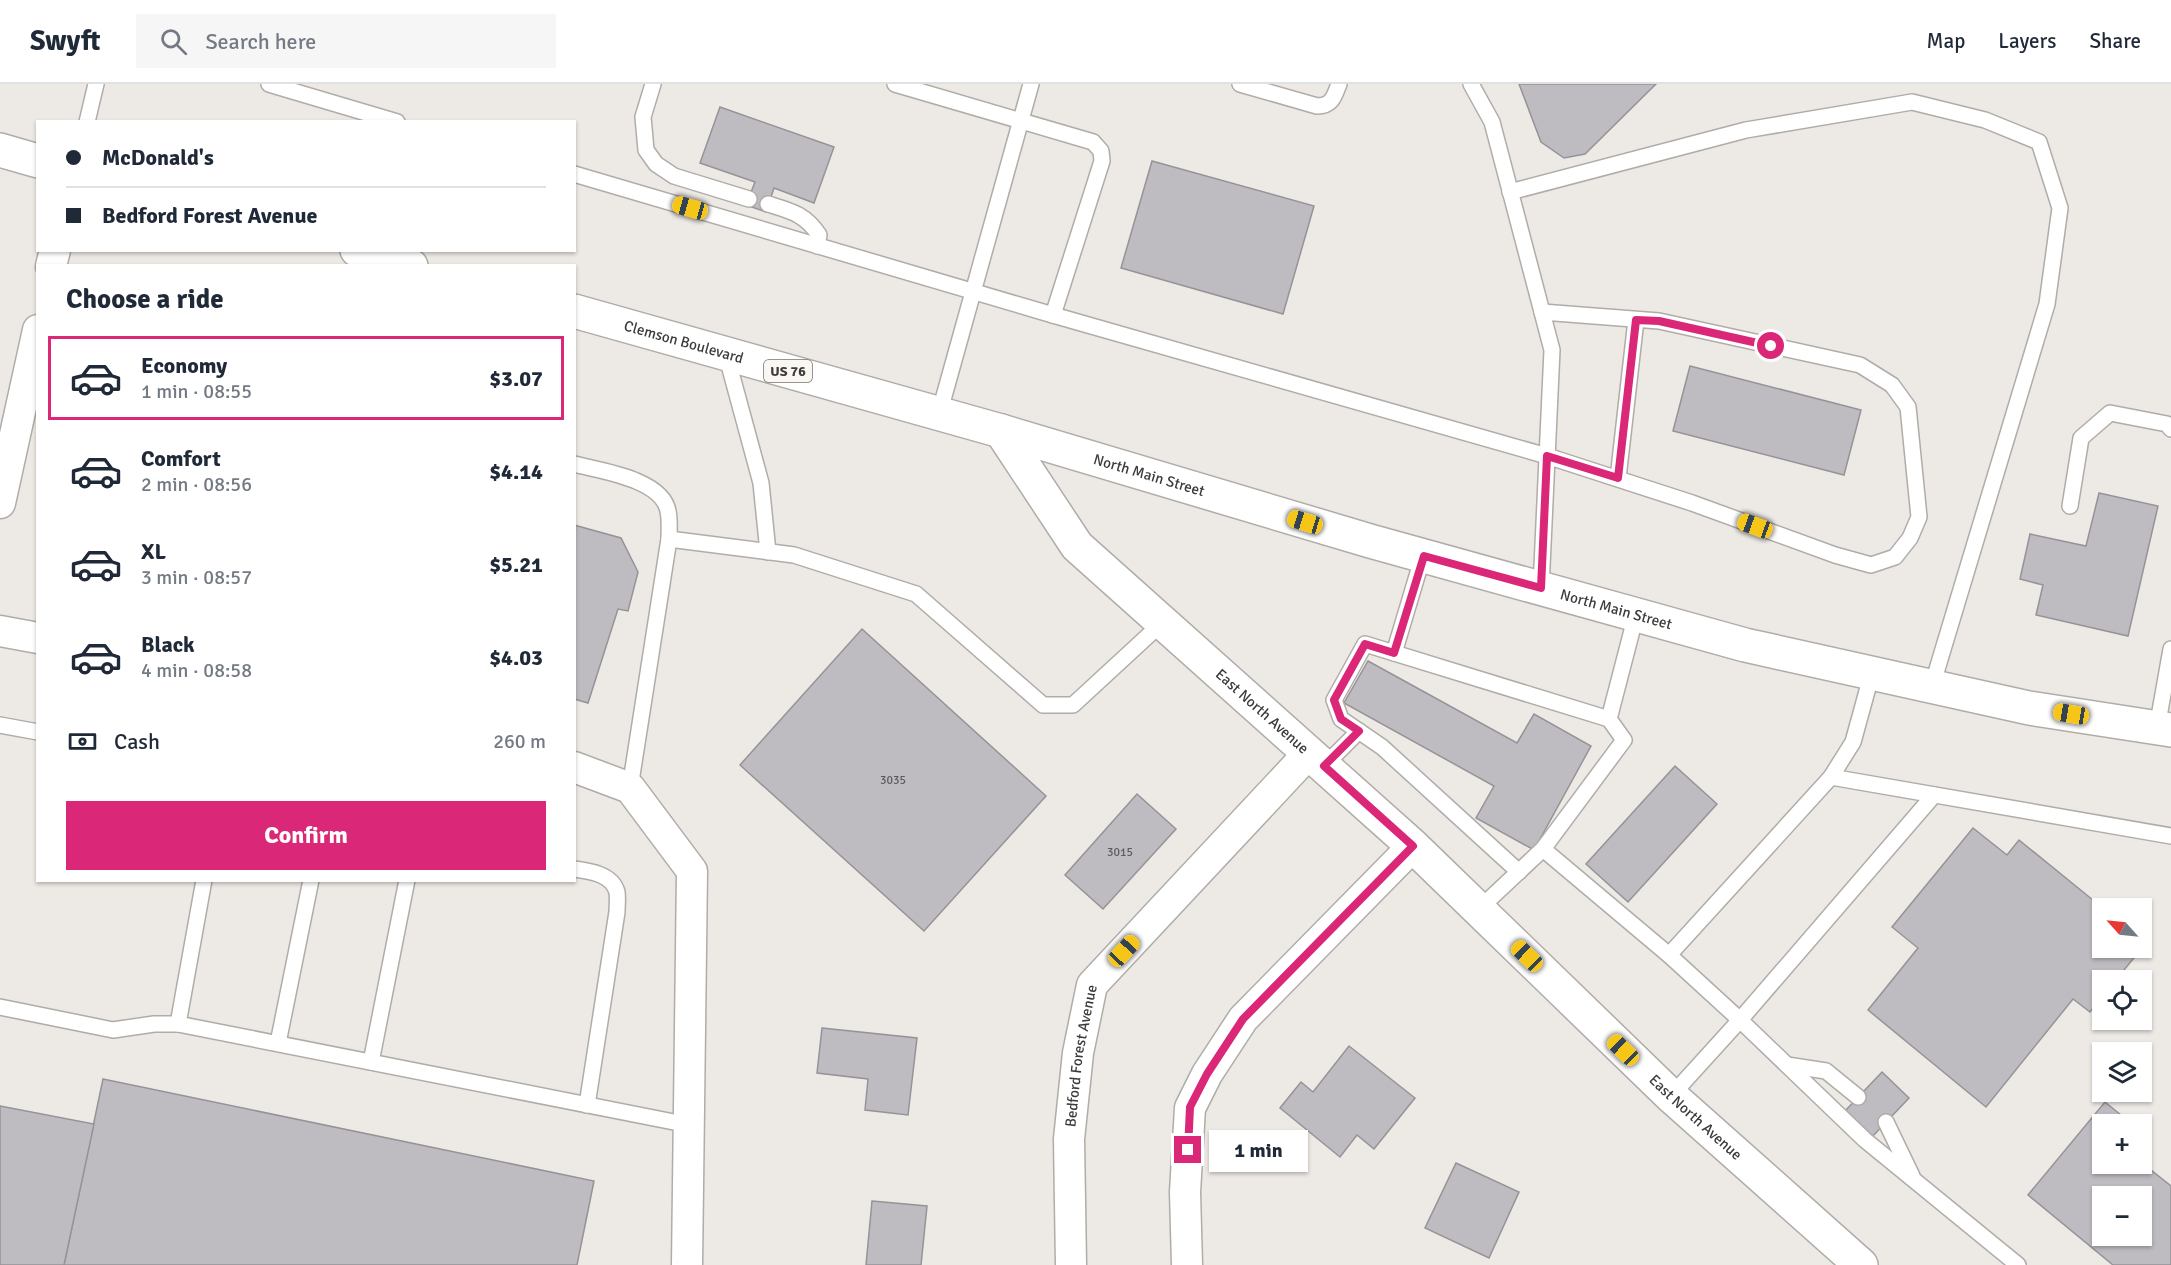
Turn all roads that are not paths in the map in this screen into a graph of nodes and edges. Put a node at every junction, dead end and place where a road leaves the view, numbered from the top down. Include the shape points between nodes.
1 (96, 84) edge
2 (269, 84) edge
3 (653, 84) edge
4 (896, 84) edge
5 (1031, 84) edge
6 (1240, 84) edge
7 (1339, 84) edge
8 (1471, 84) edge
9 (87, 120) edge
10 (390, 120) edge
11 (1021, 120) junction
12 (0, 150) edge
13 (36, 160) edge
14 (576, 175) edge
15 (1510, 192) junction
16 (749, 199) dead end
17 (768, 204) dead end
18 (817, 246) junction
19 (364, 252) edge
20 (404, 264) edge
21 (973, 291) junction
22 (576, 312) edge
23 (1542, 312) junction
24 (1053, 315) junction
25 (1636, 320) junction
26 (36, 339) edge
27 (726, 354) junction
28 (939, 414) junction
29 (2171, 429) edge
30 (1001, 431) junction
31 (1547, 456) junction
32 (576, 465) edge
33 (1618, 478) junction
34 (0, 502) edge
35 (2070, 506) dead end
36 (669, 539) junction
37 (768, 552) junction
38 (1424, 556) junction
39 (1541, 588) junction
40 (1636, 615) junction
41 (1163, 622) junction
42 (0, 631) edge
43 (36, 638) edge
44 (2171, 649) edge
45 (1394, 653) junction
46 (1872, 673) junction
47 (1932, 686) junction
48 (1609, 719) junction
49 (0, 725) edge
50 (2164, 729) edge
51 (1359, 731) junction
52 (36, 732) edge
53 (1317, 760) junction
54 (576, 768) edge
55 (1831, 777) junction
56 (630, 788) junction
57 (1934, 795) junction
58 (2171, 836) edge
59 (1413, 846) junction
60 (1543, 849) junction
61 (576, 869) edge
62 (1519, 872) junction
63 (204, 882) edge
64 (310, 882) edge
65 (407, 882) edge
66 (1479, 909) junction
67 (1669, 955) junction
68 (0, 1007) edge
69 (1740, 1020) junction
70 (178, 1024) junction
71 (278, 1043) junction
72 (371, 1062) junction
73 (1787, 1065) junction
74 (1671, 1096) junction
75 (1858, 1097) dead end
76 (587, 1105) junction
77 (1886, 1122) dead end
78 (689, 1125) junction
79 (1914, 1182) junction
80 (687, 1265) edge
81 (1071, 1265) edge
82 (1187, 1265) edge
83 (1861, 1265) edge
84 (2018, 1265) edge

1 - 9 lane
2 - 10 lane
3 - 16 lane via 643,117 646,150 656,164 674,176
4 - 11 lane
5 - 11 lane
6 - 7 lane via 1317,106 1333,101
8 - 15 lane via 1492,122
11 - 21 lane
11 - 24 lane via 1093,142 1101,151 1102,161
12 - 13 main road
14 - 18 lane
15 - 23 lane
15 - 47 lane via 1746,130 1912,102 1985,120 2039,142 2060,208 2047,304
17 - 18 lane via 797,213 810,222 819,235
18 - 21 lane
19 - 20 main road
21 - 24 lane
21 - 28 lane
22 - 27 main road, Clemson Boulevard / US 76
23 - 25 lane
23 - 31 lane via 1552,350
24 - 31 lane
25 - 33 lane
25 - 33 lane via 1659,321 1860,365 1892,386 1908,408 1919,517 1910,538 1895,557 1872,565
26 - 34 street
27 - 28 main road, Clemson Boulevard / US 76
27 - 37 lane via 761,483
28 - 30 main road, Clemson Boulevard / US 76
29 - 35 lane via 2167,424 2110,413 2080,438
30 - 38 main road, North Main Street
30 - 41 main road, East North Avenue via 1077,546
31 - 33 lane
31 - 39 lane
32 - 36 lane via 642,482 657,493 668,509
36 - 37 lane
36 - 56 lane
37 - 41 lane via 794,555 916,594 1043,705 1073,705
38 - 39 main road, North Main Street
38 - 45 lane
39 - 40 main road, North Main Street
40 - 46 main road, North Main Street via 1745,645
40 - 48 lane
41 - 53 main road, East North Avenue
42 - 43 street
44 - 50 lane
45 - 48 lane
45 - 51 lane via 1365,644 1334,700 1341,719
46 - 47 main road, North Main Street
46 - 55 lane via 1853,742
47 - 50 main road, North Main Street via 2028,708
48 - 60 lane via 1624,740
49 - 52 lane
51 - 53 lane
51 - 62 lane via 1382,747
53 - 59 main road, East North Avenue
53 - 81 street, Bedford Forest Avenue via 1092,985 1078,1053 1070,1139
54 - 56 street
55 - 57 lane
55 - 67 lane
56 - 78 street via 692,870
57 - 58 lane
57 - 69 lane
59 - 66 main road, East North Avenue
59 - 82 street via 1243,1019 1207,1074 1190,1107 1185,1192
60 - 62 lane
60 - 67 lane
61 - 76 lane via 610,880 616,891 617,912
62 - 66 lane
63 - 70 lane
64 - 71 lane
65 - 72 lane
66 - 74 main road, East North Avenue
67 - 69 lane
68 - 70 lane via 113,1030
69 - 73 lane
69 - 74 lane
70 - 71 lane
71 - 72 lane
72 - 76 lane
73 - 75 lane via 1827,1071
73 - 79 lane
74 - 83 main road, East North Avenue
76 - 78 lane
77 - 79 lane
78 - 80 street
79 - 84 lane

